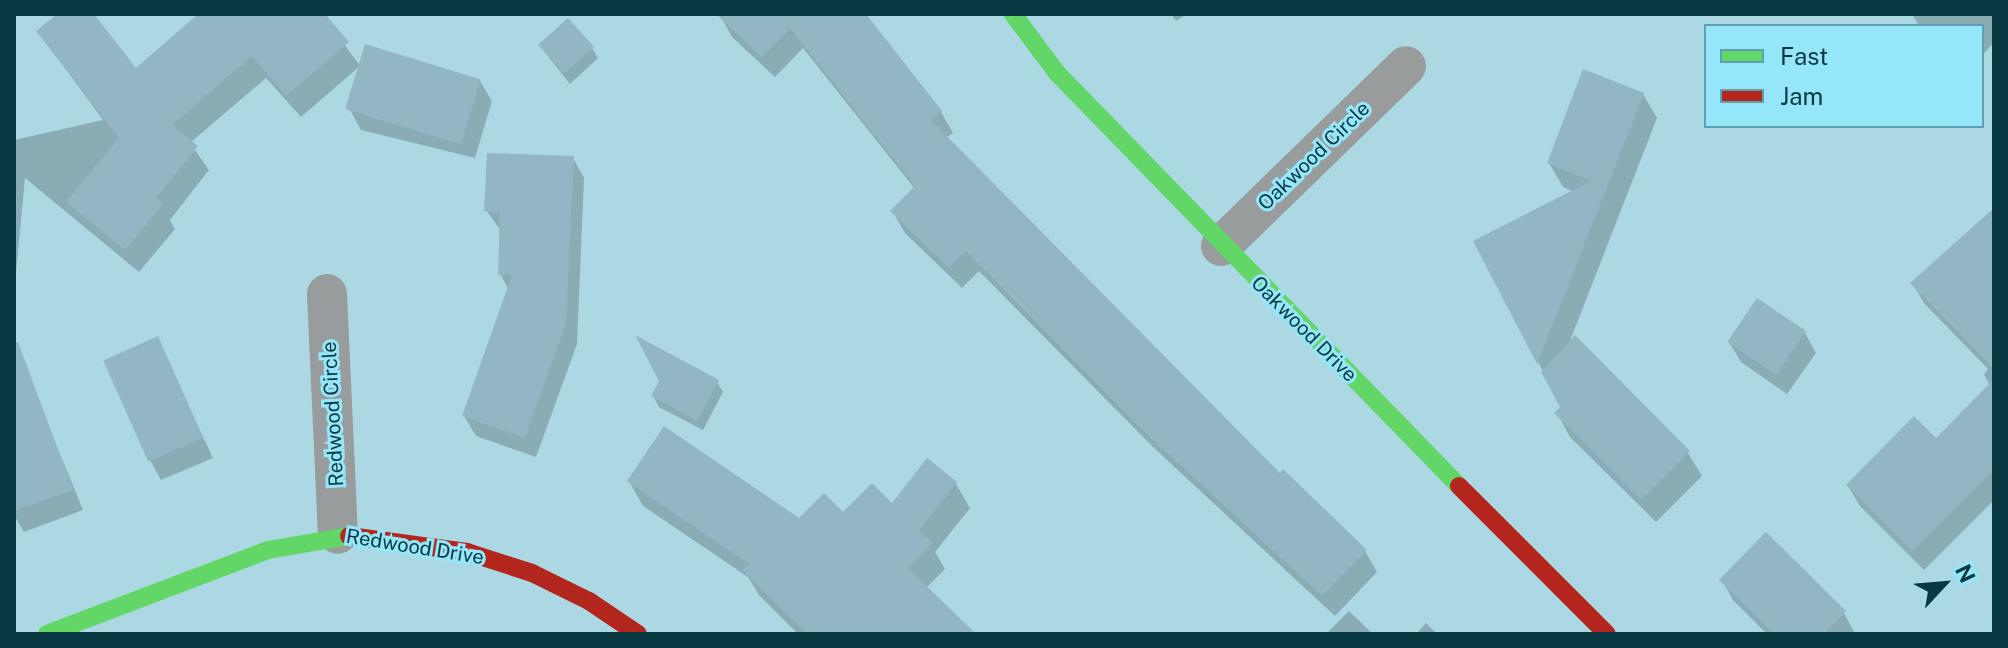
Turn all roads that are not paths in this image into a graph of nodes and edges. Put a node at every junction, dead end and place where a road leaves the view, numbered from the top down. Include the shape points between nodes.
1 (1013, 14) edge
2 (1406, 66) dead end
3 (1221, 246) junction
4 (327, 294) dead end
5 (338, 534) junction
6 (47, 634) edge
7 (638, 634) edge
8 (1607, 634) edge

1 - 3 street, Oakwood Drive via 1057,73
2 - 3 street, Oakwood Circle
3 - 8 street, Oakwood Drive
4 - 5 street, Redwood Circle
5 - 6 street, Redwood Drive via 268,550
5 - 7 street, Redwood Drive via 467,552 532,573 589,601

